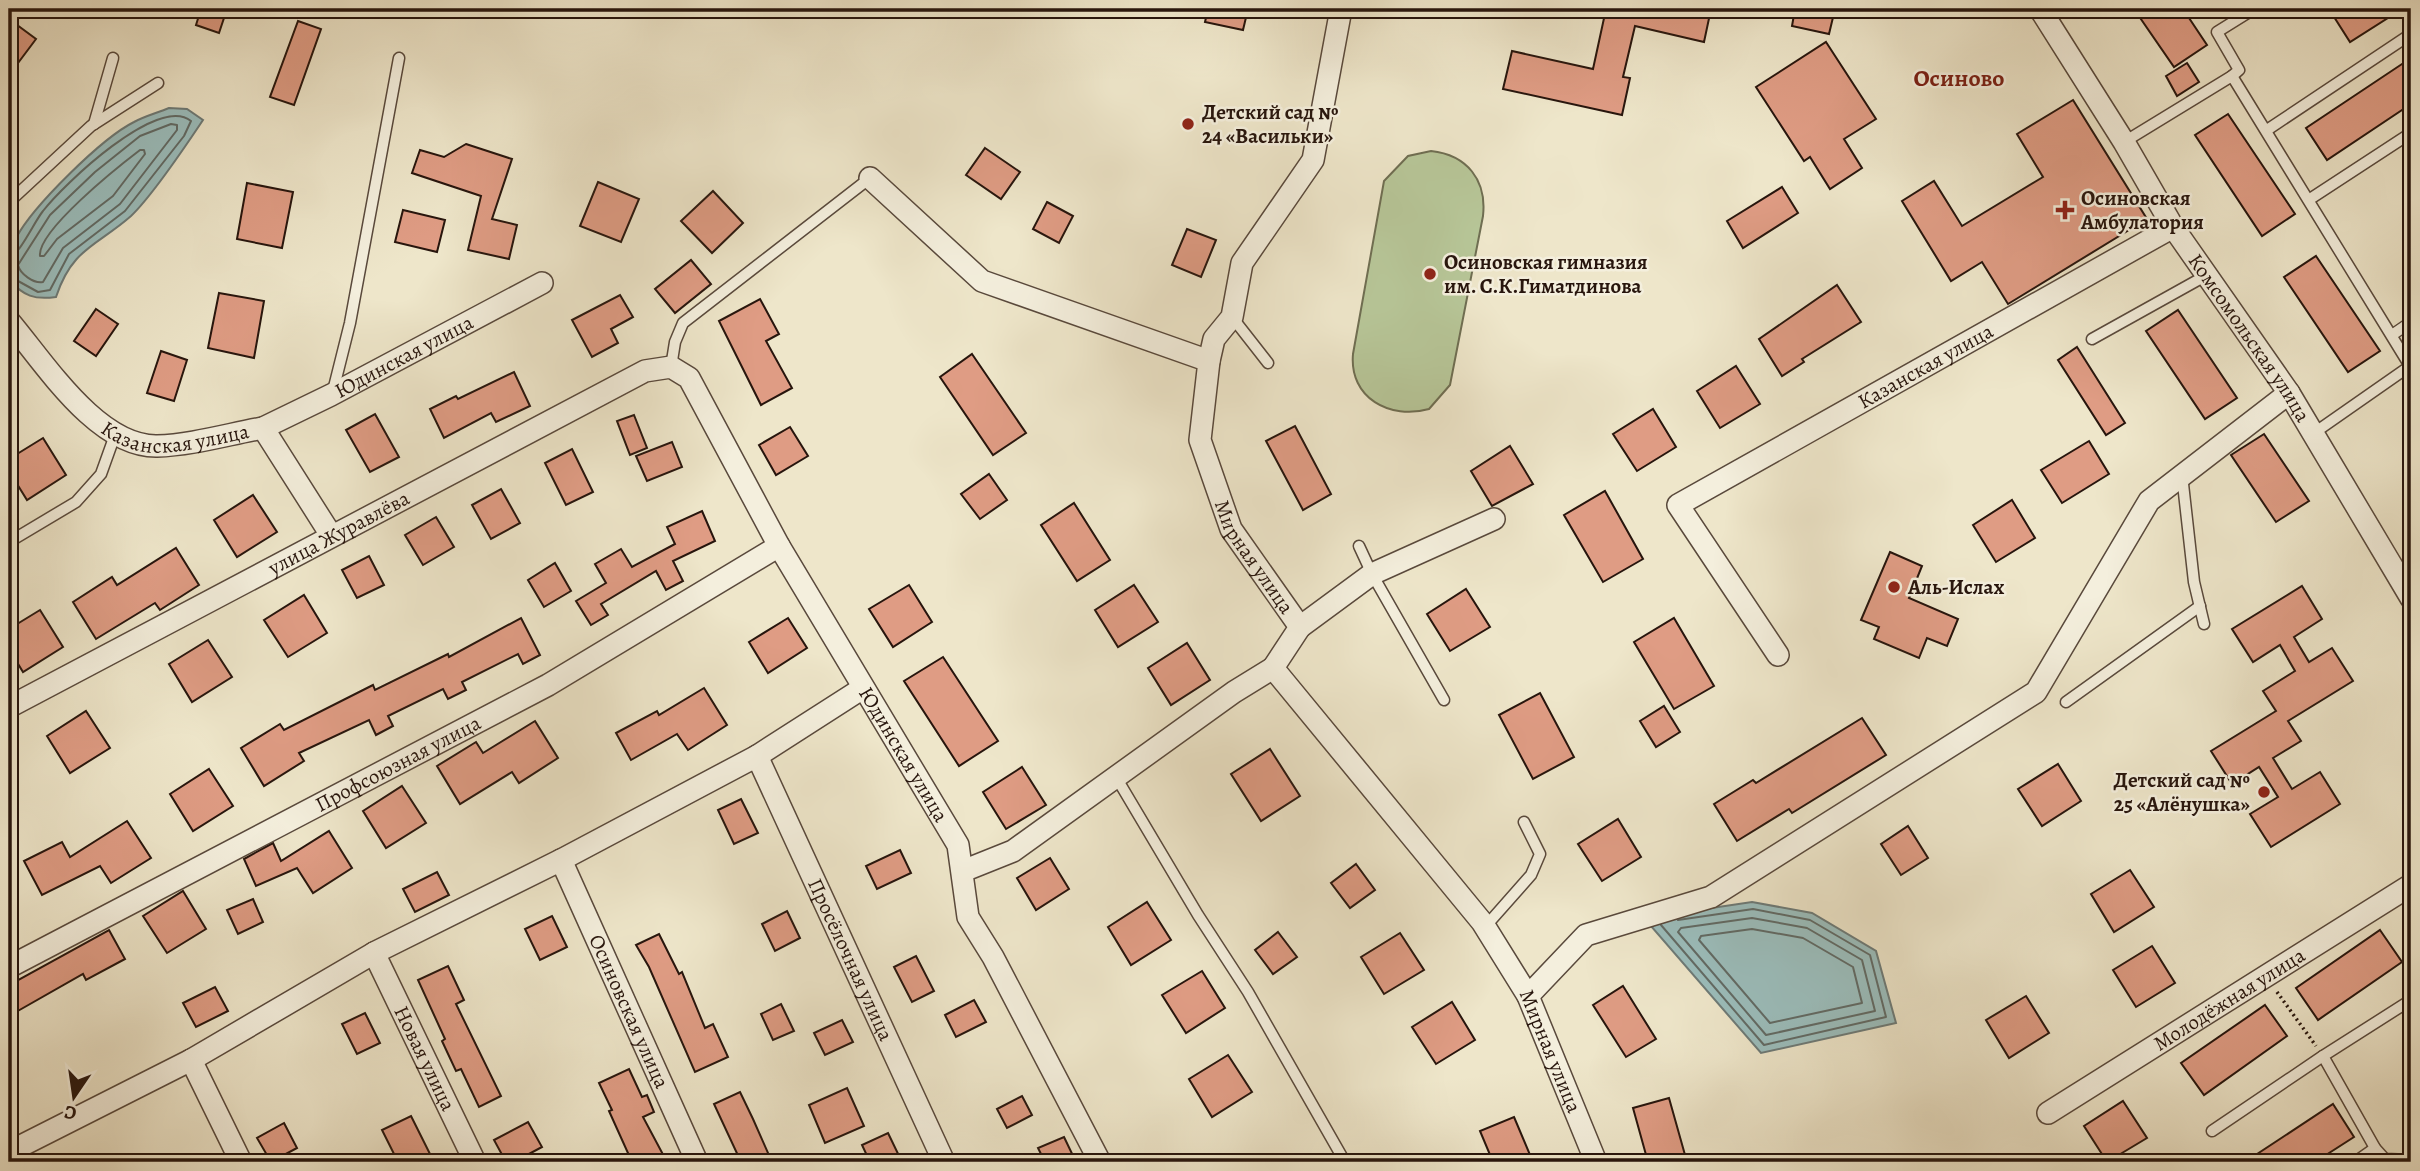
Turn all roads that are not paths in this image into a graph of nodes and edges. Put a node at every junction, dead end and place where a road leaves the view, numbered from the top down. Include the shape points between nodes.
1 (1341, 9) edge
2 (2254, 9) edge
3 (2045, 11) edge
4 (2411, 34) edge
5 (113, 58) dead end
6 (399, 58) dead end
7 (2232, 76) junction
8 (158, 83) dead end
9 (94, 124) junction
10 (2267, 130) junction
11 (2411, 133) edge
12 (2124, 142) junction
13 (870, 178) joint
14 (2310, 199) junction
15 (9, 202) edge
16 (2173, 227) junction
17 (2207, 275) junction
18 (542, 283) dead end
19 (1233, 317) junction
20 (9, 321) edge
21 (2411, 322) edge
22 (2392, 335) junction
23 (2092, 339) dead end
24 (1209, 361) junction
25 (1268, 363) dead end
26 (671, 367) junction
27 (2289, 393) junction
28 (331, 395) junction
29 (264, 428) junction
30 (2314, 433) junction
31 (115, 435) junction
32 (2182, 475) junction
33 (1494, 519) dead end
34 (331, 535) junction
35 (9, 542) edge
36 (779, 546) junction
37 (1359, 546) dead end
38 (1372, 574) junction
39 (2411, 596) edge
40 (2200, 606) junction
41 (2204, 624) dead end
42 (1300, 627) junction
43 (1777, 655) dead end
44 (1273, 668) junction
45 (863, 688) junction
46 (1444, 700) dead end
47 (2066, 702) dead end
48 (9, 707) edge
49 (757, 756) junction
50 (1116, 777) junction
51 (1524, 822) dead end
52 (561, 860) junction
53 (963, 871) junction
54 (2411, 885) edge
55 (1485, 927) junction
56 (374, 953) junction
57 (9, 967) edge
58 (1528, 996) junction
59 (2411, 1000) edge
60 (2323, 1056) junction
61 (191, 1060) junction
62 (2048, 1114) dead end
63 (2212, 1131) dead end
64 (2375, 1148) junction
65 (9, 1152) edge
66 (2411, 1160) edge
67 (241, 1162) edge
68 (475, 1162) edge
69 (697, 1162) edge
70 (944, 1162) edge
71 (1100, 1162) edge
72 (1345, 1162) edge
73 (1596, 1162) edge
74 (2355, 1162) edge

1 - 19 street via 1313,160 1242,263
2 - 7 lane via 2217,32 2239,70
3 - 12 street, Комсомольская улица
4 - 10 lane
5 - 9 lane
6 - 28 lane via 351,323
7 - 10 lane
7 - 12 lane
8 - 9 lane
9 - 15 lane
10 - 14 lane
11 - 14 lane
12 - 16 street, Комсомольская улица
13 - 24 street via 982,281
13 - 26 lane via 683,323
14 - 22 lane
16 - 17 street, Комсомольская улица
16 - 43 street, Казанская улица via 1678,505
17 - 23 lane
17 - 27 street, Комсомольская улица
18 - 28 street, Юдинская улица
19 - 24 street, Мирная улица via 1214,339
19 - 25 lane
20 - 31 street, Казанская улица via 84,409
21 - 22 lane
22 - 30 lane via 2410,366
24 - 42 street, Мирная улица via 1200,440 1231,529
26 - 34 street, улица Журавлёва via 645,371
26 - 36 street, Юдинская улица via 689,378
27 - 30 street, Комсомольская улица
27 - 32 street
28 - 29 street, Юдинская улица
29 - 31 street, Казанская улица via 155,446
29 - 34 street, Казанская улица
30 - 39 street, Комсомольская улица
31 - 35 lane via 101,474 76,502
32 - 40 lane
32 - 58 street via 2148,501 2036,692 1712,897 1587,935
33 - 38 street
34 - 48 street, улица Журавлёва
36 - 45 street, Юдинская улица
36 - 57 street, Профсоюзная улица via 548,685
37 - 38 lane
38 - 42 street
38 - 46 lane
40 - 41 lane
40 - 47 lane
42 - 44 street, Мирная улица
44 - 50 street
44 - 55 street, Мирная улица
45 - 49 street
45 - 53 street, Юдинская улица via 958,845
49 - 52 street
49 - 70 street, Просёлочная улица
50 - 53 street via 1013,851
50 - 72 lane via 1248,992
51 - 55 lane via 1540,854 1531,875
52 - 56 street
52 - 69 street, Осиновская улица
53 - 71 street, Юдинская улица via 968,917
54 - 62 street, Молодёжная улица
55 - 58 street, Мирная улица
56 - 61 street
56 - 68 street, Новая улица
58 - 73 street, Мирная улица
59 - 60 lane
60 - 63 lane
60 - 64 lane
61 - 65 street
61 - 67 street
64 - 66 lane via 2385,1159
64 - 74 lane

